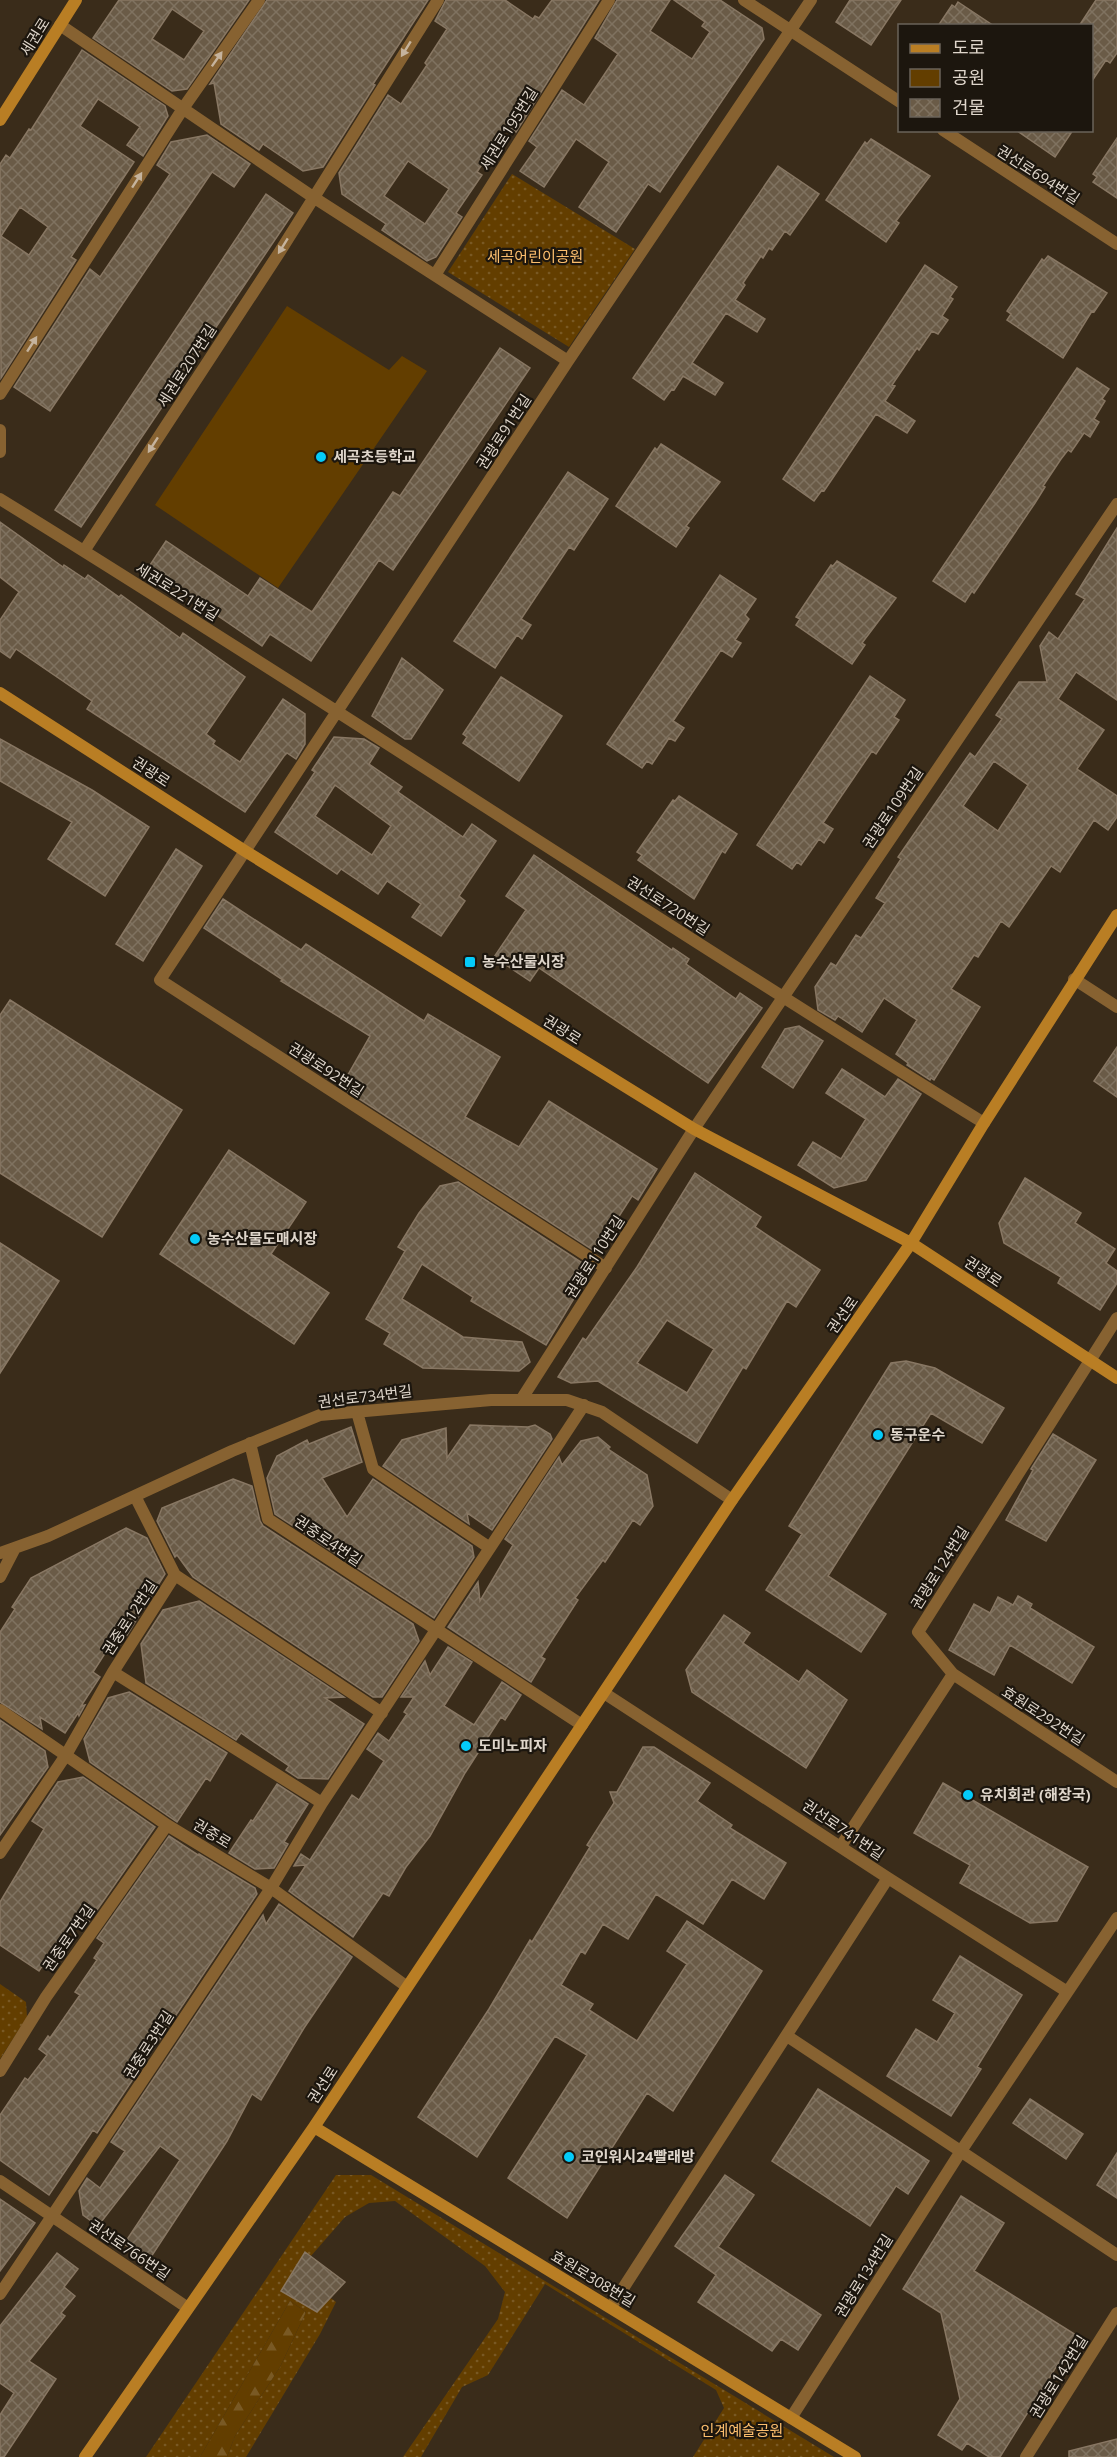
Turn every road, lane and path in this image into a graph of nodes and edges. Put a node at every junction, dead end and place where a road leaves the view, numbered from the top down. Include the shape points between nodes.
1 (76, 0) edge
2 (259, 0) edge
3 (438, 0) edge
4 (609, 0) edge
5 (744, 0) edge
6 (811, 0) edge
7 (60, 25) junction
8 (790, 31) junction
9 (898, 101) edge
10 (184, 107) junction
11 (2, 113) edge
12 (946, 132) edge
13 (313, 196) junction
14 (1117, 244) edge
15 (435, 275) junction
16 (568, 361) junction
17 (0, 394) edge
18 (0, 430) edge
19 (0, 452) edge
20 (0, 499) edge
21 (1117, 504) edge
22 (84, 551) junction
23 (0, 693) edge
24 (338, 710) junction
25 (245, 851) junction
26 (1117, 915) edge
27 (1074, 979) junction
28 (783, 999) junction
29 (1117, 1007) edge
30 (984, 1123) junction
31 (694, 1129) junction
32 (911, 1243) junction
33 (606, 1268) junction
34 (1117, 1318) edge
35 (1089, 1360) junction
36 (1117, 1378) edge
37 (521, 1400) junction
38 (584, 1405) junction
39 (357, 1412) junction
40 (250, 1443) junction
41 (135, 1496) junction
42 (732, 1500) junction
43 (15, 1548) junction
44 (490, 1548) junction
45 (0, 1553) edge
46 (175, 1575) junction
47 (0, 1577) edge
48 (436, 1630) junction
49 (113, 1672) junction
50 (953, 1674) junction
51 (604, 1693) junction
52 (0, 1710) edge
53 (382, 1713) junction
54 (582, 1725) junction
55 (66, 1755) junction
56 (1117, 1782) edge
57 (322, 1803) junction
58 (168, 1825) junction
59 (841, 1846) junction
60 (0, 1853) edge
61 (888, 1878) junction
62 (271, 1888) junction
63 (1117, 1918) edge
64 (406, 1986) junction
65 (1066, 1991) junction
66 (787, 2036) junction
67 (0, 2071) edge
68 (314, 2127) junction
69 (961, 2151) junction
70 (0, 2181) edge
71 (53, 2218) junction
72 (1117, 2255) edge
73 (0, 2294) edge
74 (611, 2307) junction
75 (188, 2308) junction
76 (1117, 2313) edge
77 (791, 2418) junction
78 (85, 2457) edge
79 (855, 2457) edge
80 (1026, 2457) edge

1 - 7 street, 세권로
10 -> 2 street
3 -> 13 street
4 - 15 street, 세권로195번길
5 - 8 street
6 - 8 street, 권광로91번길
7 - 10 street
7 - 11 street, 세권로
8 - 9 street
8 - 16 street, 권광로91번길
10 - 13 street
17 -> 10 street
12 - 14 street, 권선로694번길
13 - 15 street
13 -> 22 street, 세권로207번길
15 - 16 street
16 - 24 street, 권광로91번길
18 - 19 street
20 - 22 street, 세권로221번길
21 - 28 street, 권광로109번길
22 - 24 street, 세권로221번길
23 - 25 street, 권광로
24 - 25 street, 권광로91번길
24 - 28 street, 권선로720번길
25 - 31 street, 권광로
25 - 33 street, 권광로92번길 via 160,980
26 - 27 street, 권선로
27 - 29 street
27 - 30 street, 권선로
28 - 30 street, 권선로720번길
28 - 31 street, 권광로109번길
30 - 32 street, 권선로
31 - 32 street, 권광로
31 - 33 street, 권광로110번길
32 - 35 street, 권광로
32 - 42 street, 권선로
33 - 37 street, 권광로110번길
34 - 35 street
35 - 36 street, 권광로
35 - 50 street, 권광로124번길 via 918,1632
37 - 38 street, 권선로734번길 via 567,1400
37 - 39 street, 권선로734번길
38 - 42 street, 권선로734번길 via 603,1412
38 - 44 street
39 - 40 street, 권선로734번길 via 320,1415
39 - 44 street via 373,1469
40 - 41 street, 권선로734번길
40 - 48 street, 권중로4번길 via 268,1519
41 - 43 street, 권선로734번길
41 - 46 street, 권중로12번길
42 - 51 street, 권선로
43 - 45 street, 권선로734번길
43 - 47 street
44 - 48 street
46 - 49 street, 권중로12번길
46 - 53 street
48 - 53 street
48 - 54 street
49 - 55 street, 권중로12번길
49 - 57 street
50 - 56 street, 효원로292번길
50 - 59 street
51 - 54 street, 권선로
51 - 59 street, 권선로741번길
52 - 55 street, 권중로
53 - 57 street
54 - 64 street, 권선로
55 - 58 street, 권중로
55 - 60 street, 권중로12번길
57 - 62 street
58 - 62 street, 권중로
58 - 67 street, 권중로7번길 via 46,1997
59 - 61 street, 권선로741번길
61 - 65 street, 권선로741번길
61 - 66 street
62 - 64 street, 권중로
62 - 71 street, 권중로3번길
63 - 65 street, 권광로134번길
64 - 68 street, 권선로
65 - 69 street, 권광로134번길
66 - 69 street
66 - 74 street
68 - 74 street, 효원로308번길
68 - 75 street, 권선로
69 - 72 street
69 - 77 street, 권광로134번길
70 - 71 street, 권선로766번길
71 - 73 street
71 - 75 street, 권선로766번길
74 - 77 street, 효원로308번길
75 - 78 street, 권선로
76 - 80 street, 권광로142번길
77 - 79 street, 효원로308번길

